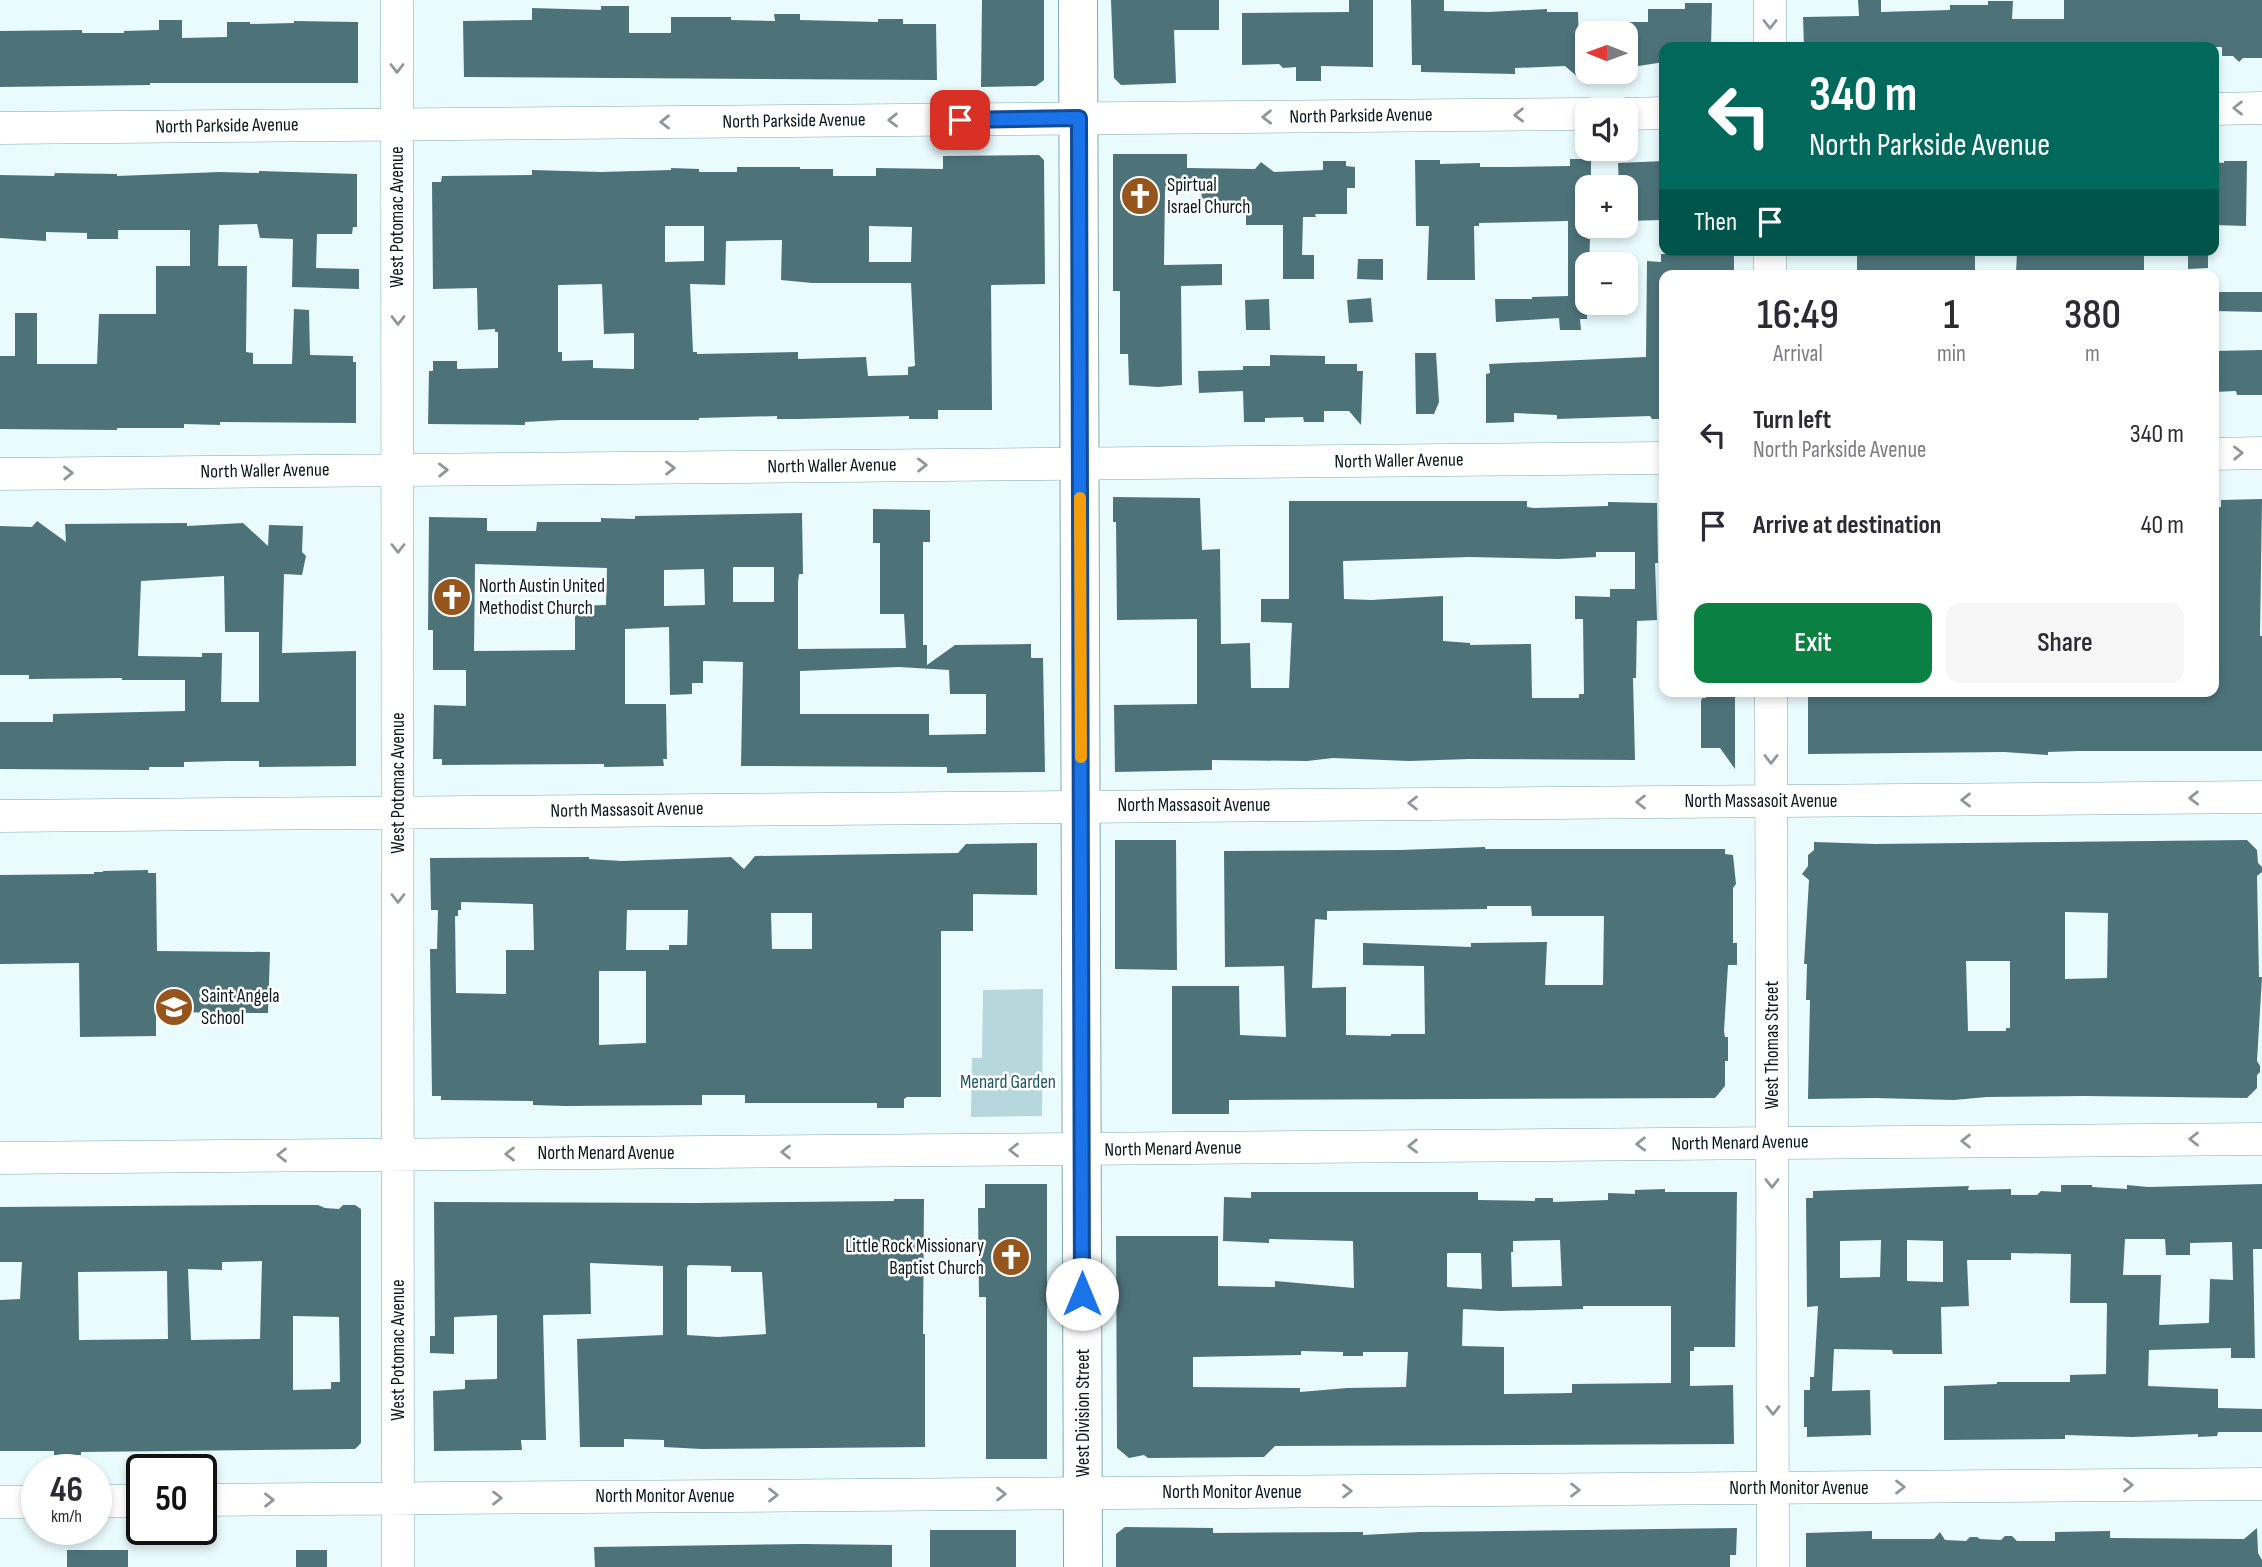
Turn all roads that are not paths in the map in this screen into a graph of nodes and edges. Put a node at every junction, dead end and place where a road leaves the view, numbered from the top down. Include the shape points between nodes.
1 (397, 0) edge
2 (1078, 0) edge
3 (1770, 0) edge
4 (1770, 42) edge
5 (2219, 108) edge
6 (2262, 108) edge
7 (1659, 113) edge
8 (1575, 114) edge
9 (1638, 114) edge
10 (1079, 118) junction
11 (398, 124) junction
12 (0, 128) edge
13 (2262, 453) edge
14 (2219, 454) edge
15 (1659, 458) edge
16 (1080, 464) junction
17 (398, 470) junction
18 (0, 474) edge
19 (1771, 697) edge
20 (2262, 797) edge
21 (1772, 801) junction
22 (1081, 805) junction
23 (398, 813) junction
24 (0, 816) edge
25 (2262, 1139) edge
26 (1772, 1143) junction
27 (1082, 1150) junction
28 (398, 1154) junction
29 (0, 1157) edge
30 (2262, 1484) edge
31 (1773, 1488) junction
32 (1083, 1493) junction
33 (398, 1499) junction
34 (217, 1500) edge
35 (0, 1502) edge
36 (21, 1502) edge
37 (398, 1567) edge
38 (1083, 1567) edge
39 (1773, 1567) edge

1 -> 11 street, West Potomac Avenue
2 - 10 main road, West Division Street
3 -> 4 street
6 -> 5 street
7 - 9 street
8 -> 10 street, North Parkside Avenue
10 -> 11 street, North Parkside Avenue
10 - 16 main road, West Division Street
11 - 12 street, North Parkside Avenue
11 -> 17 street, West Potomac Avenue
14 -> 13 street
15 - 16 street, North Waller Avenue
17 -> 16 street, North Waller Avenue
16 - 22 main road, West Division Street
18 -> 17 street, North Waller Avenue
17 -> 23 street, West Potomac Avenue
19 -> 21 street, West Thomas Street
20 -> 21 street, North Massasoit Avenue
21 -> 22 street, North Massasoit Avenue
21 - 26 street, West Thomas Street
22 - 23 street, North Massasoit Avenue
22 - 27 main road, West Division Street
23 - 24 street, North Massasoit Avenue
23 -> 28 street, West Potomac Avenue
25 -> 26 street, North Menard Avenue
26 -> 27 street, North Menard Avenue
26 -> 31 street, West Thomas Street
27 -> 28 street, North Menard Avenue
27 - 32 main road, West Division Street
28 -> 29 street, North Menard Avenue
28 - 33 street, West Potomac Avenue
31 -> 30 street, North Monitor Avenue
32 -> 31 street, North Monitor Avenue
31 - 39 street, West Thomas Street
33 -> 32 street, North Monitor Avenue
32 - 38 main road, West Division Street
34 -> 33 street, North Monitor Avenue
33 - 37 street, West Potomac Avenue
35 - 36 street

